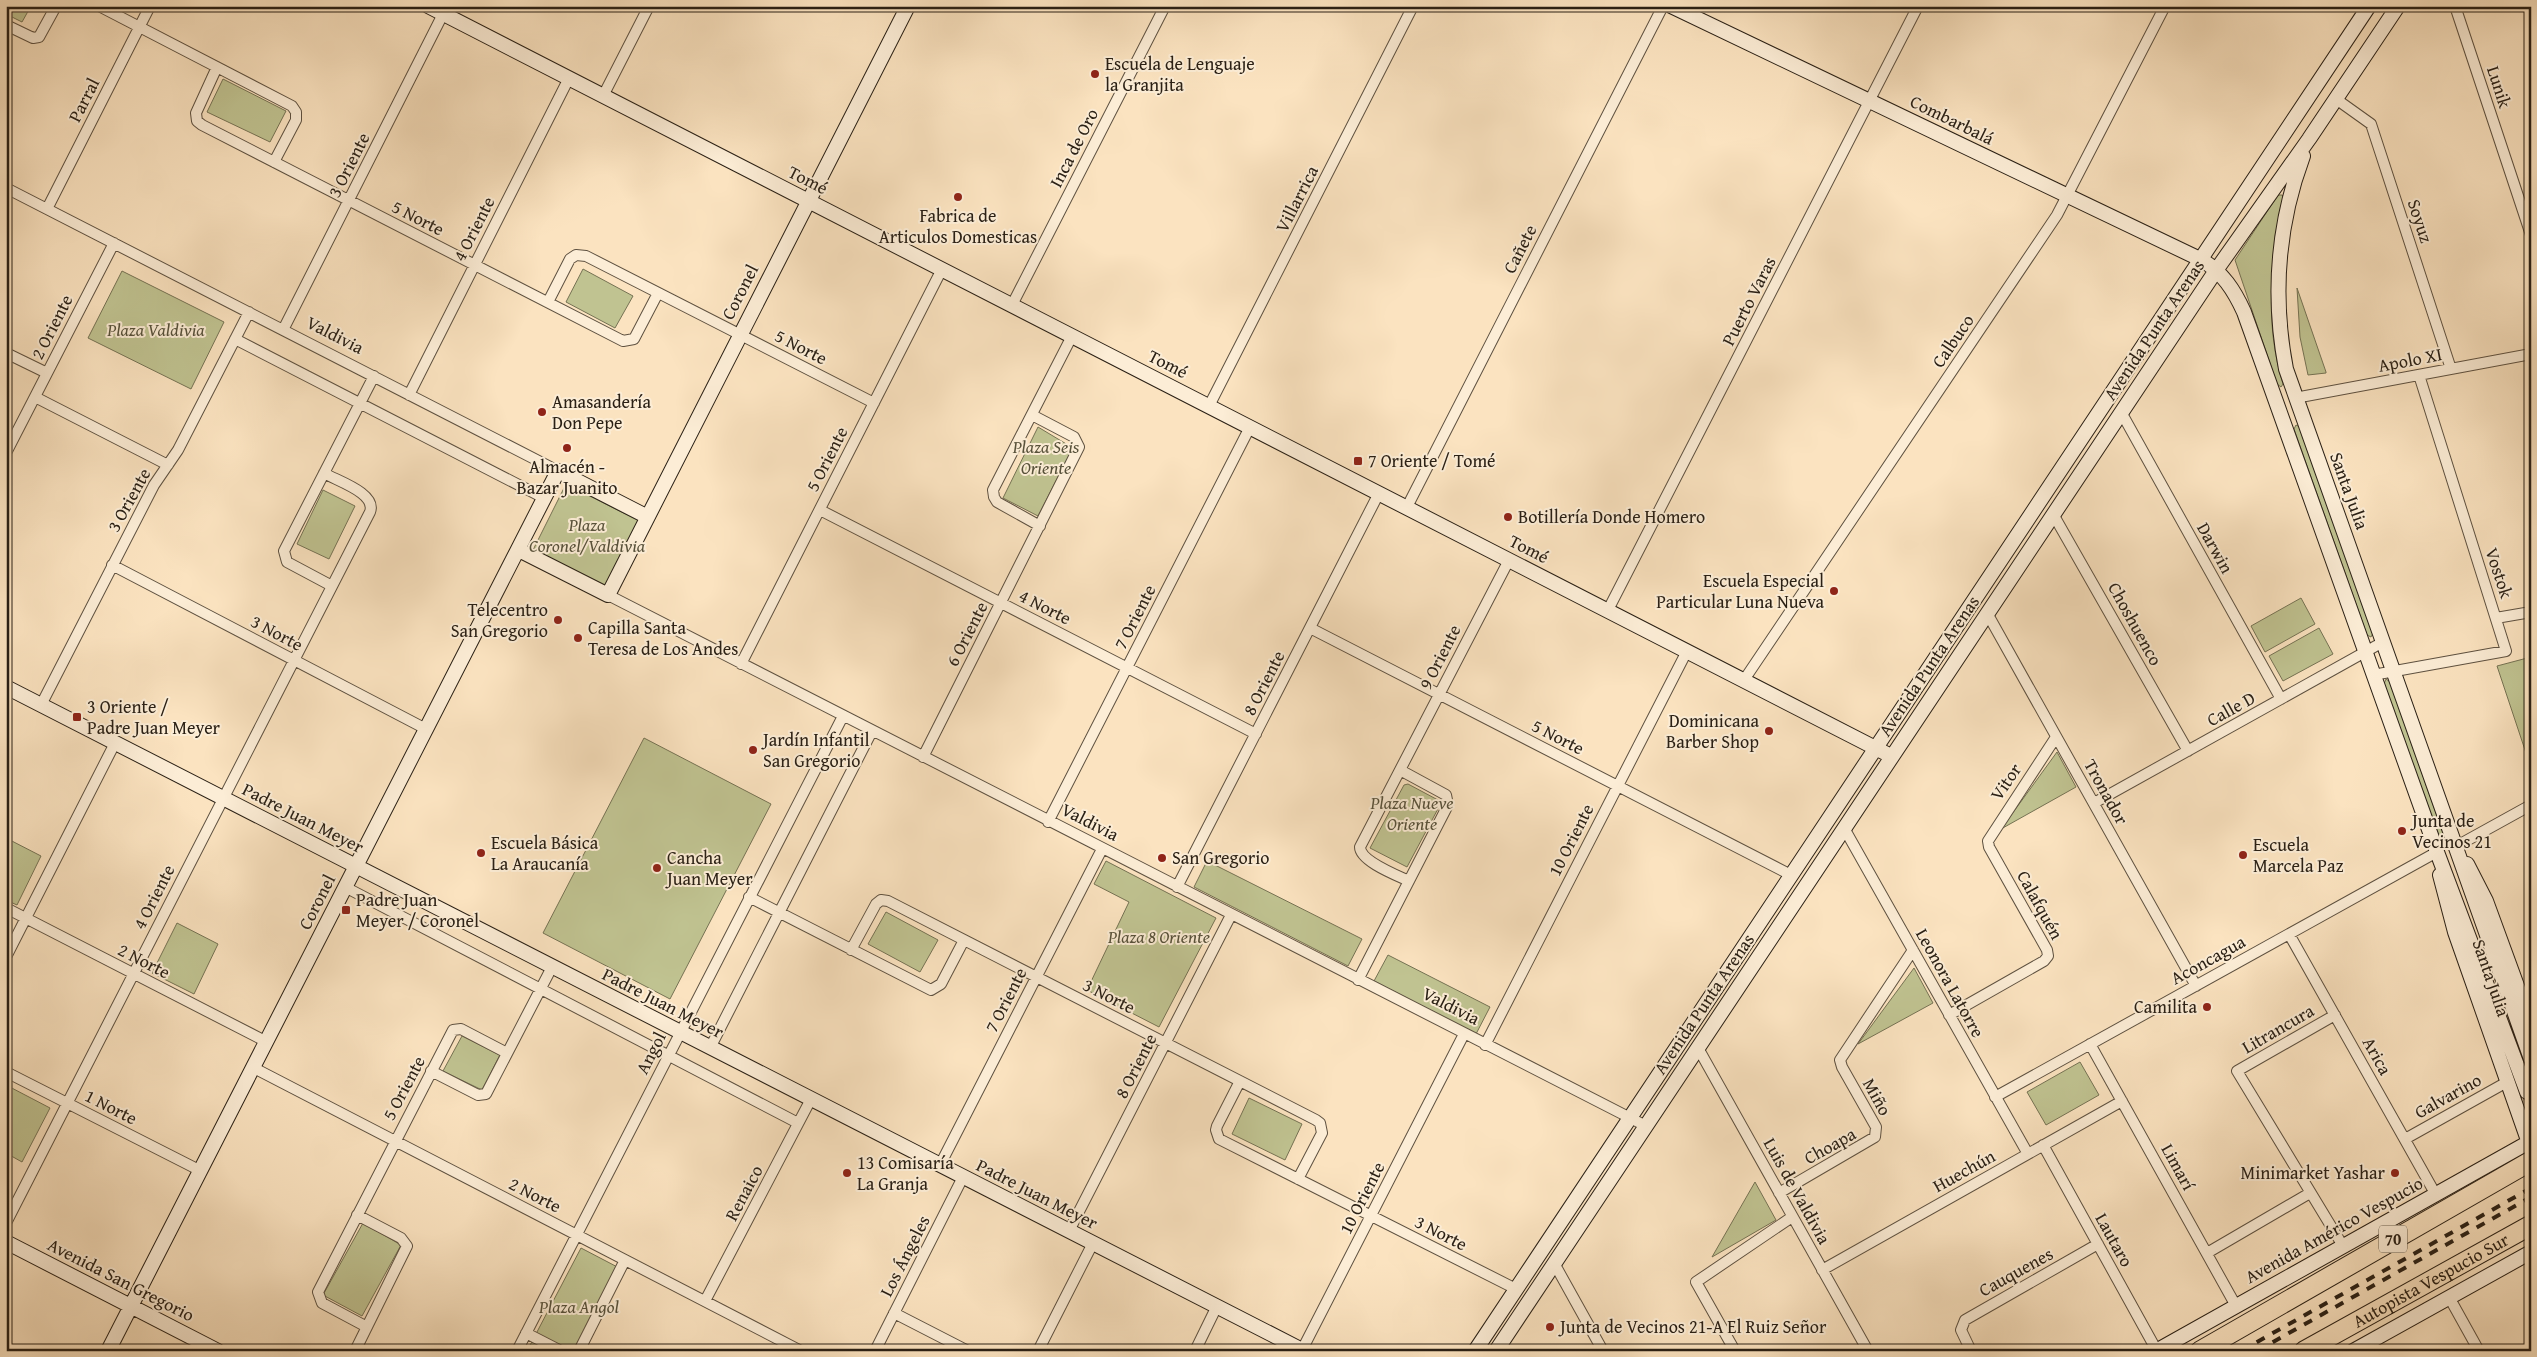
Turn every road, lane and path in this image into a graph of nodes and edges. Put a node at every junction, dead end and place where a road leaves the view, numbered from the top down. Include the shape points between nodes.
1 (56, 6) edge
2 (99, 6) edge
3 (150, 6) edge
4 (428, 6) edge
5 (649, 6) edge
6 (908, 6) edge
7 (1165, 6) edge
8 (1413, 6) edge
9 (1663, 6) edge
10 (1671, 6) edge
11 (1918, 6) edge
12 (2165, 6) edge
13 (2369, 6) edge
14 (2398, 6) edge
15 (2454, 6) edge
16 (443, 14) junction
17 (6, 25) edge
18 (139, 27) junction
19 (217, 67) junction
20 (568, 78) junction
21 (603, 96) junction
22 (2336, 99) junction
23 (1869, 101) junction
24 (2309, 139) junction
25 (274, 162) junction
26 (6, 188) edge
27 (2068, 196) junction
28 (349, 200) junction
29 (808, 201) junction
30 (47, 209) junction
31 (2531, 235) edge
32 (114, 243) junction
33 (2202, 260) junction
34 (474, 265) junction
35 (2217, 269) junction
36 (942, 270) junction
37 (658, 293) junction
38 (548, 302) junction
39 (1012, 305) junction
40 (249, 312) junction
41 (283, 330) junction
42 (740, 334) junction
43 (1072, 336) junction
44 (235, 338) junction
45 (6, 352) edge
46 (2530, 356) edge
47 (2451, 369) junction
48 (47, 373) junction
49 (2419, 375) junction
50 (374, 376) junction
51 (409, 394) junction
52 (35, 397) junction
53 (2295, 398) junction
54 (360, 403) junction
55 (874, 403) junction
56 (1209, 406) junction
57 (2121, 412) junction
58 (1032, 415) junction
59 (1250, 427) junction
60 (6, 453) edge
61 (168, 465) junction
62 (558, 471) junction
63 (324, 474) junction
64 (1379, 493) junction
65 (544, 498) junction
66 (1407, 507) junction
67 (820, 510) junction
68 (2053, 514) junction
69 (646, 516) junction
70 (1040, 526) junction
71 (518, 550) junction
72 (1509, 560) junction
73 (112, 565) junction
74 (332, 586) junction
75 (608, 595) junction
76 (1001, 603) junction
77 (1608, 610) junction
78 (2531, 612) edge
79 (1987, 613) junction
80 (2496, 618) junction
81 (1310, 628) junction
82 (2383, 642) junction
83 (1687, 651) junction
84 (2365, 652) junction
85 (294, 660) junction
86 (741, 664) junction
87 (1127, 668) junction
88 (2394, 672) junction
89 (2373, 675) junction
90 (1744, 680) junction
91 (6, 687) edge
92 (1439, 694) junction
93 (2281, 699) junction
94 (41, 705) junction
95 (843, 716) junction
96 (426, 729) junction
97 (872, 731) junction
98 (1256, 734) junction
99 (2056, 737) junction
100 (115, 743) junction
101 (1876, 748) junction
102 (2188, 751) junction
103 (1892, 756) junction
104 (923, 757) junction
105 (1400, 770) junction
106 (1617, 786) junction
107 (223, 798) junction
108 (2094, 803) junction
109 (2531, 805) edge
110 (1048, 822) junction
111 (1844, 828) junction
112 (1989, 847) joint
113 (2455, 847) junction
114 (1102, 849) junction
115 (2437, 852) junction
116 (356, 866) junction
117 (1790, 875) junction
118 (1409, 881) junction
119 (345, 887) junction
120 (1177, 888) junction
121 (749, 897) junction
122 (6, 908) edge
123 (780, 913) junction
124 (1231, 915) junction
125 (26, 918) junction
126 (2289, 934) junction
127 (964, 940) junction
128 (851, 950) junction
129 (1913, 950) junction
130 (6, 957) edge
131 (552, 967) junction
132 (133, 974) junction
133 (1036, 977) junction
134 (1358, 980) junction
135 (2196, 986) junction
136 (540, 989) junction
137 (1949, 1015) junction
138 (2335, 1015) junction
139 (2531, 1024) edge
140 (680, 1032) junction
141 (1464, 1034) junction
142 (267, 1042) junction
143 (1166, 1043) junction
144 (2090, 1044) junction
145 (1485, 1045) junction
146 (710, 1048) junction
147 (1698, 1048) junction
148 (507, 1053) junction
149 (668, 1056) junction
150 (2531, 1059) edge
151 (254, 1068) junction
152 (6, 1072) edge
153 (431, 1072) junction
154 (1240, 1081) junction
155 (2507, 1082) junction
156 (2527, 1092) dead end
157 (1995, 1097) junction
158 (811, 1099) junction
159 (2122, 1101) junction
160 (67, 1103) junction
161 (1629, 1118) junction
162 (798, 1123) junction
163 (1646, 1126) junction
164 (2404, 1139) junction
165 (394, 1141) junction
166 (1870, 1141) joint
167 (2043, 1145) junction
168 (2530, 1148) edge
169 (2028, 1154) junction
170 (940, 1165) junction
171 (201, 1171) junction
172 (963, 1177) junction
173 (1298, 1179) junction
174 (1779, 1193) junction
175 (2310, 1193) junction
176 (2436, 1194) junction
177 (357, 1215) junction
178 (1371, 1216) junction
179 (1792, 1217) junction
180 (6, 1222) edge
181 (2531, 1225) edge
182 (1069, 1231) junction
183 (576, 1235) junction
184 (6, 1242) edge
185 (1093, 1243) junction
186 (2098, 1244) junction
187 (2343, 1246) junction
188 (2531, 1252) edge
189 (2207, 1253) junction
190 (625, 1260) junction
191 (1554, 1263) junction
192 (1822, 1270) junction
193 (1516, 1289) junction
194 (2449, 1297) junction
195 (705, 1301) junction
196 (131, 1306) junction
197 (1218, 1306) junction
198 (2236, 1306) junction
199 (894, 1313) junction
200 (367, 1327) junction
201 (526, 1333) junction
202 (1303, 1350) edge
203 (108, 1351) edge
204 (218, 1351) edge
205 (355, 1351) edge
206 (517, 1351) edge
207 (561, 1351) edge
208 (579, 1351) edge
209 (801, 1351) edge
210 (875, 1351) edge
211 (968, 1351) edge
212 (1038, 1351) edge
213 (1195, 1351) edge
214 (1475, 1351) edge
215 (1496, 1351) edge
216 (1604, 1351) edge
217 (1735, 1351) edge
218 (1868, 1351) edge
219 (1971, 1351) edge
220 (2156, 1351) edge
221 (2200, 1351) edge
222 (2304, 1351) edge
223 (2353, 1351) edge
224 (2478, 1351) edge

1 - 17 street via 42,34 36,38
2 - 18 street
3 - 18 street, Parral
4 - 16 main road, Tomé
5 - 21 street
6 - 29 main road, Coronel
7 - 39 street, Inca de Oro
8 - 56 street, Villarrica
9 - 66 street, Cañete
10 - 23 main road, Combarbalá
11 - 23 street, Puerto Varas
12 - 27 street, Calbuco
13 - 33 main road, Avenida Punta Arenas
14 - 22 main road, Avenida Punta Arenas
15 - 31 street, Lunik
16 - 20 main road, Tomé
16 - 28 street, 3 Oriente
18 - 19 street
18 - 30 street, Parral
19 - 25 street, 5 Norte via 197,108 198,121
19 - 25 street via 294,109 296,120
20 - 21 main road, Tomé
20 - 34 street, 4 Oriente
21 - 29 main road, Tomé
22 - 24 main road, Avenida Punta Arenas
22 - 47 street, Soyuz via 2371,124
23 - 27 main road, Combarbalá
23 - 77 street, Puerto Varas
24 - 35 main road, Avenida Punta Arenas
24 - 53 main road, Santa Julia via 2281,236 2278,270 2280,335
25 - 28 street, 5 Norte
26 - 30 street, Valdivia
27 - 33 main road, Combarbalá
27 - 90 street, Calbuco
28 - 34 street, 5 Norte
28 - 41 street, 3 Oriente
29 - 36 main road, Tomé
29 - 42 main road, Coronel
30 - 32 street, Valdivia
32 - 40 street, Valdivia
32 - 48 street, 2 Oriente
33 - 35 main road, Combarbalá
33 - 101 main road, Avenida Punta Arenas
34 - 38 street, 5 Norte
34 - 51 street, 4 Oriente
35 - 57 main road, Avenida Punta Arenas
35 - 84 main road, Santa Julia via 2244,312
36 - 39 main road, Tomé
36 - 55 street, 5 Oriente
37 - 38 street, 5 Norte via 581,254 570,259
37 - 38 street, 5 Norte via 634,339 627,342
37 - 42 street, 5 Norte
39 - 43 main road, Tomé
40 - 41 street, Valdivia
40 - 44 street, 3 Oriente
41 - 50 street, Valdivia
42 - 55 street, 5 Norte
42 - 69 main road, Coronel
43 - 56 main road, Tomé
43 - 58 street
44 - 54 street
44 - 61 street, 3 Oriente
45 - 48 street
46 - 47 street, Apolo XI
47 - 49 street, Apolo XI
48 - 52 street, 2 Oriente
49 - 53 street, Apolo XI
49 - 80 street, Vostok
50 - 51 street, Valdivia
50 - 54 street
51 - 62 street, Valdivia
52 - 60 street, 2 Oriente
52 - 61 street
53 - 82 main road, Santa Julia
54 - 63 street
54 - 65 street
55 - 67 street, 5 Oriente
56 - 59 main road, Tomé
57 - 68 main road, Avenida Punta Arenas
57 - 93 street, Darwin
58 - 70 street via 993,494 998,502
58 - 70 street, 6 Oriente via 1074,438 1079,447
59 - 64 main road, Tomé
59 - 87 street, 7 Oriente
61 - 73 street, 3 Oriente
62 - 65 main road, Coronel
62 - 69 main road, Valdivia
63 - 74 street, 4 Oriente via 365,495 372,505
63 - 74 street via 283,554 290,564
64 - 66 main road, Tomé
64 - 81 street, 8 Oriente
65 - 71 main road, Coronel
66 - 72 main road, Tomé
67 - 76 street, 4 Norte
67 - 86 street, 5 Oriente
68 - 79 main road, Avenida Punta Arenas
68 - 102 street, Choshuenco
69 - 75 main road, Coronel
70 - 76 street, 6 Oriente
71 - 75 main road, Valdivia
71 - 96 main road, Coronel
72 - 77 main road, Tomé
72 - 92 street, 9 Oriente
73 - 85 street, 3 Norte
73 - 94 street, 3 Oriente
74 - 85 street, 4 Oriente
75 - 86 street, Valdivia
76 - 87 street, 4 Norte
76 - 104 street, 6 Oriente
77 - 83 main road, Tomé
78 - 80 street
79 - 99 street, Tronador
79 - 103 main road, Avenida Punta Arenas
80 - 88 street, Vostok via 2506,651
81 - 92 street, 5 Norte
81 - 98 street, 8 Oriente
82 - 84 street, Calle D
82 - 88 main road, Santa Julia
83 - 90 main road, Tomé
83 - 106 street, 10 Oriente
84 - 89 main road, Santa Julia
84 - 93 street, Calle D
85 - 96 street, 3 Norte
85 - 107 street, 4 Oriente
86 - 95 street, Valdivia
87 - 98 street, 4 Norte
87 - 110 street, 7 Oriente
88 - 89 street, Vostok
88 - 113 main road, Santa Julia
89 - 115 main road, Santa Julia
90 - 101 main road, Tomé
91 - 94 main road, Padre Juan Meyer
92 - 105 street, 9 Oriente
92 - 106 street, 5 Norte
93 - 102 street, Calle D
94 - 100 main road, Padre Juan Meyer
95 - 97 street, Valdivia
95 - 121 street, Angol
96 - 116 main road, Coronel
97 - 104 street, Valdivia
97 - 123 street
98 - 120 street, 8 Oriente
99 - 108 street, Tronador
99 - 112 street, Vitor via 1990,834
100 - 107 main road, Padre Juan Meyer
100 - 125 street
101 - 103 main road, Tomé
101 - 117 main road, Avenida Punta Arenas
102 - 108 street, Calle D
103 - 111 main road, Avenida Punta Arenas
104 - 110 street, Valdivia
105 - 118 street via 1442,792 1448,801
105 - 118 street, 9 Oriente via 1361,843 1360,852 1365,858
106 - 117 street, 5 Norte
106 - 145 street, 10 Oriente
107 - 116 main road, Padre Juan Meyer
107 - 132 street, 4 Oriente
108 - 135 street, Tronador
109 - 113 street
110 - 114 street, Valdivia
111 - 129 street, Leonora Latorre
111 - 147 main road, Avenida Punta Arenas
112 - 137 street, Calafquén via 2048,956
113 - 139 main road, Santa Julia via 2486,901
113 - 150 main road, Santa Julia
114 - 120 street, Valdivia
114 - 133 street, 7 Oriente
115 - 126 street, Aconcagua
115 - 155 main road, Santa Julia via 2448,912
115 - 156 main road, Santa Julia
116 - 119 main road, Coronel
116 - 131 main road, Padre Juan Meyer
117 - 161 main road, Avenida Punta Arenas
118 - 134 street
119 - 136 street
119 - 142 main road, Coronel
120 - 124 street, Valdivia
121 - 123 street
121 - 140 street, Angol
122 - 125 street, 2 Norte
123 - 128 street
123 - 146 street
124 - 134 street, Valdivia
124 - 143 street, 8 Oriente
125 - 130 street
125 - 132 street, 2 Norte
126 - 135 street, Aconcagua
126 - 138 street, Arica
127 - 128 street via 941,984 931,990
127 - 128 street, 3 Norte via 881,900 874,906
127 - 133 street, 3 Norte
129 - 137 street, Leonora Latorre
129 - 166 street, Miño via 1841,1056 1842,1067 1876,1127 1875,1137
131 - 136 street
131 - 140 main road, Padre Juan Meyer
132 - 142 street, 2 Norte
132 - 160 street, 4 Oriente
133 - 143 street, 3 Norte
133 - 170 street, 7 Oriente
134 - 141 street, Valdivia
135 - 144 street, Aconcagua
136 - 148 street
136 - 149 street
137 - 157 street, Leonora Latorre
138 - 164 street, Arica
138 - 175 street, Litrancura via 2237,1071
140 - 146 main road, Padre Juan Meyer
140 - 149 street, Angol
141 - 145 street, Valdivia
141 - 178 street, 10 Oriente
142 - 151 main road, Coronel
143 - 154 street, 3 Norte
143 - 182 street, 8 Oriente
144 - 157 street, Aconcagua
144 - 159 street, Limarí
145 - 161 street, Valdivia
146 - 158 main road, Padre Juan Meyer
147 - 163 main road, Avenida Punta Arenas
147 - 174 street, Luis de Valdivia
148 - 153 street via 483,1096
148 - 153 street, 5 Oriente via 456,1029
149 - 162 street
149 - 183 street, Angol
151 - 165 street, 2 Norte
151 - 171 main road, Coronel
152 - 160 street, 1 Norte
153 - 165 street, 5 Oriente
154 - 173 street, 3 Norte via 1320,1123 1322,1133
154 - 173 street, 3 Norte via 1216,1135
155 - 164 street, Galvarino
155 - 168 main road, Santa Julia
157 - 169 street, Leonora Latorre
158 - 162 street, Renaico
158 - 170 main road, Padre Juan Meyer
159 - 167 street, Huechún
159 - 189 street, Limarí
160 - 171 street, 1 Norte
160 - 180 street, 4 Oriente
161 - 163 street, Valdivia
161 - 193 main road, Avenida Punta Arenas
162 - 195 street, Renaico
163 - 191 main road, Avenida Punta Arenas
164 - 176 street, Arica
165 - 177 street, 5 Oriente
165 - 183 street, 2 Norte
166 - 174 street, Choapa
167 - 169 street, Huechún
167 - 186 street, Lautaro
168 - 176 main road, Avenida Américo Vespucio
168 - 221 highway, 70
169 - 192 street, Huechún
170 - 172 main road, Padre Juan Meyer
171 - 196 main road, Coronel
172 - 182 main road, Padre Juan Meyer
172 - 199 street, Los Ángeles
173 - 178 street, 3 Norte
174 - 179 street, Luis de Valdivia
175 - 187 street
175 - 189 street
176 - 187 main road, Avenida Américo Vespucio
177 - 200 street, 5 Oriente via 318,1295 322,1303
177 - 200 street via 401,1238 407,1246
178 - 193 street, 3 Norte
178 - 202 street, 10 Oriente
179 - 192 street, Luis de Valdivia
179 - 217 street via 1696,1282
181 - 222 highway, Autopista Vespucio Sur
182 - 185 main road, Padre Juan Meyer
183 - 190 street, 2 Norte
183 - 201 street, Angol
184 - 196 main road, Avenida San Gregorio
185 - 197 main road, Padre Juan Meyer
185 - 212 street
186 - 219 street, Cauquenes via 1965,1320 1961,1326 1962,1334
186 - 220 street, Lautaro
187 - 198 main road, Avenida Américo Vespucio
188 - 194 main road
189 - 198 street, Limarí
190 - 195 street, 2 Norte
190 - 208 street
191 - 215 main road, Avenida Punta Arenas
191 - 216 street
192 - 218 street, Luis de Valdivia
193 - 214 main road, Avenida Punta Arenas
194 - 223 main road
194 - 224 street
195 - 209 street, 2 Norte
196 - 203 main road, Coronel
196 - 204 main road, Avenida San Gregorio
197 - 202 main road, Padre Juan Meyer
197 - 213 street
198 - 220 main road, Avenida Américo Vespucio
199 - 210 street, Los Ángeles
199 - 211 street
200 - 205 street
201 - 206 street, Angol
201 - 207 street

